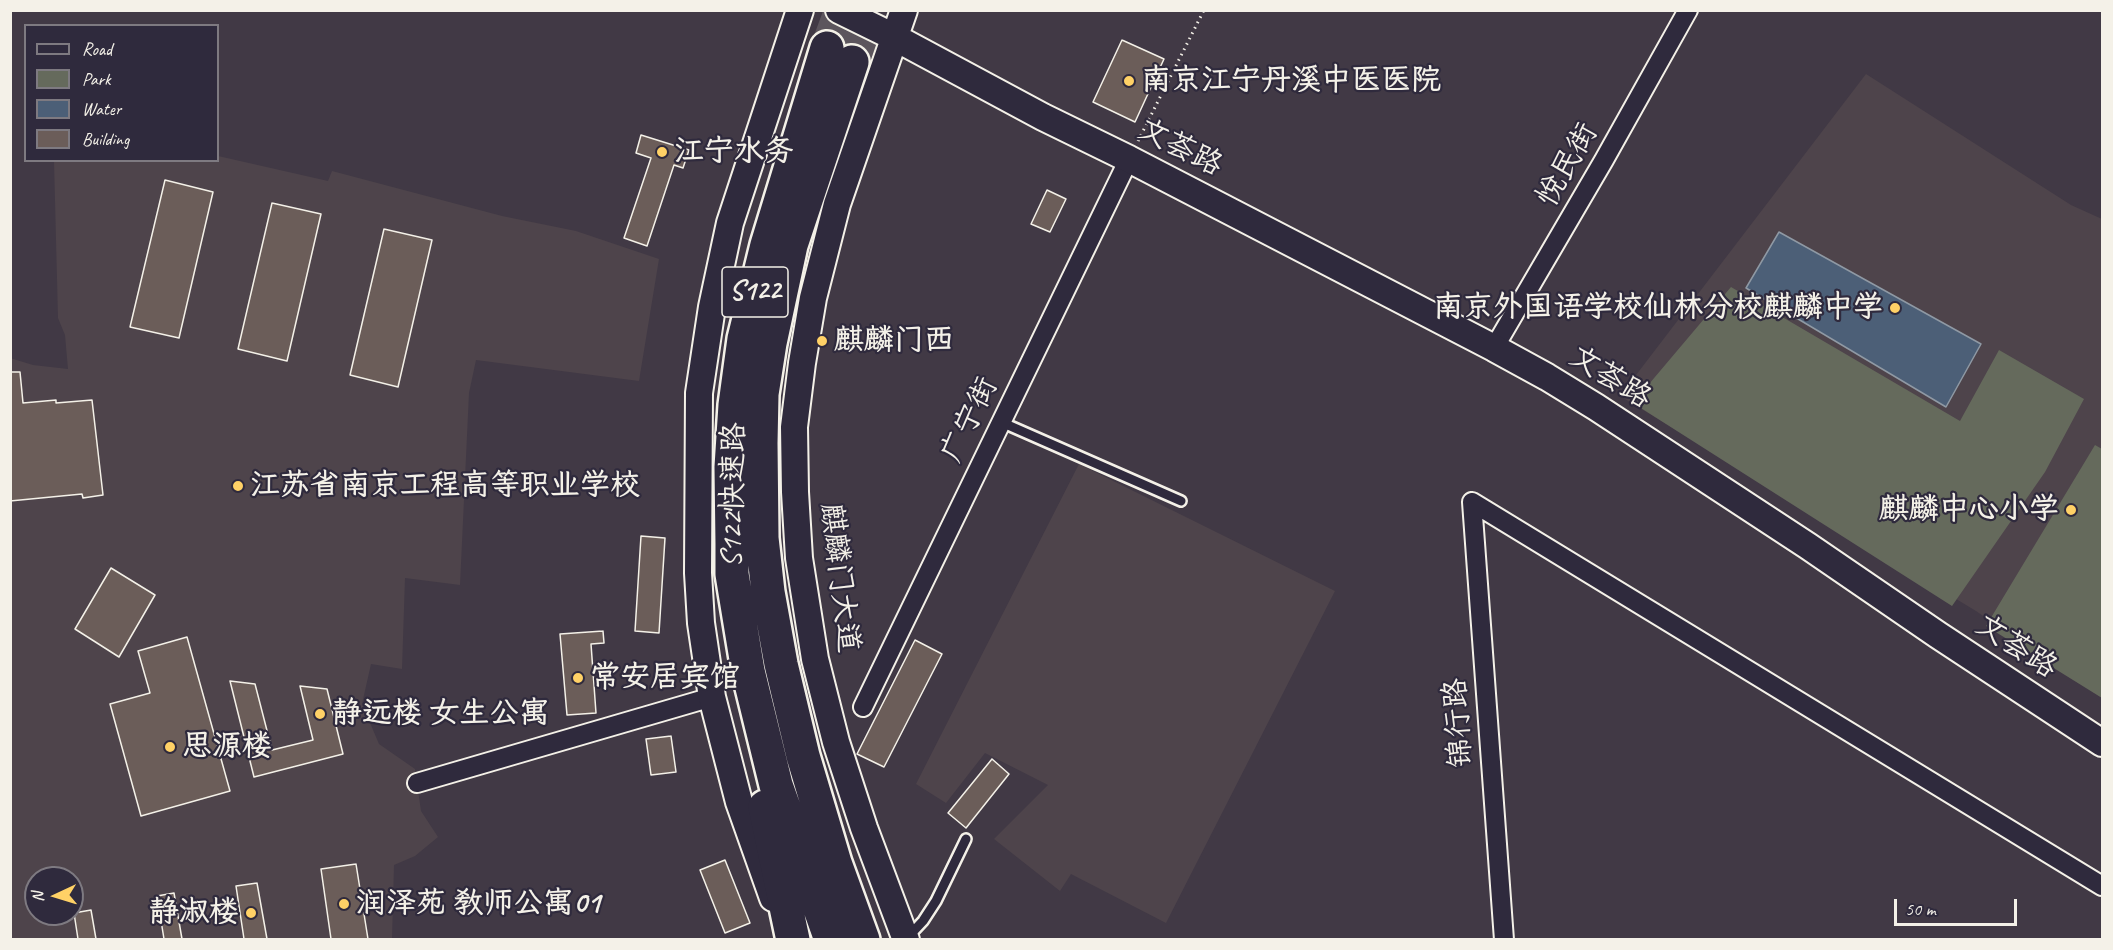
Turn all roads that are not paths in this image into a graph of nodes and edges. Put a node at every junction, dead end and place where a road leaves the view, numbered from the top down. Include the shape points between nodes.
1 (800, 10) edge
2 (839, 10) edge
3 (904, 10) edge
4 (1688, 10) edge
5 (894, 37) junction
6 (1129, 159) junction
7 (1494, 348) junction
8 (1001, 422) junction
9 (1181, 501) dead end
10 (748, 671) junction
11 (712, 697) junction
12 (862, 707) dead end
13 (2103, 743) edge
14 (417, 783) dead end
15 (966, 839) dead end
16 (835, 863) junction
17 (2103, 886) edge
18 (792, 939) edge
19 (831, 939) edge
20 (863, 939) edge
21 (878, 939) edge
22 (906, 939) edge
23 (1504, 939) edge

1 - 11 street via 730,223 699,393 698,573
2 - 5 street, 文荟路
3 - 5 street, 麒麟门大道
4 - 7 street, 悦民街
5 - 6 street, 文荟路
5 - 22 street, 麒麟门大道 via 837,204 813,298 794,427 799,558 815,658 836,742
6 - 7 street, 文荟路
6 - 8 street, 广宁街
7 - 13 street, 文荟路 via 1616,420
8 - 9 lane
8 - 12 street, 广宁街
10 - 16 highway, S122快速路 / S122 via 732,574 731,467 744,339 767,245 840,55 770,343 762,394 761,443 762,538 770,603 803,756
10 - 18 highway via 761,792
10 - 19 highway, S122快速路 / S122 via 776,785
11 - 14 street
11 - 18 street via 739,802 764,877
15 - 22 lane via 936,902
16 - 20 highway, S122快速路 / S122
16 - 21 highway
17 - 23 street, 锦行路 via 1472,502

